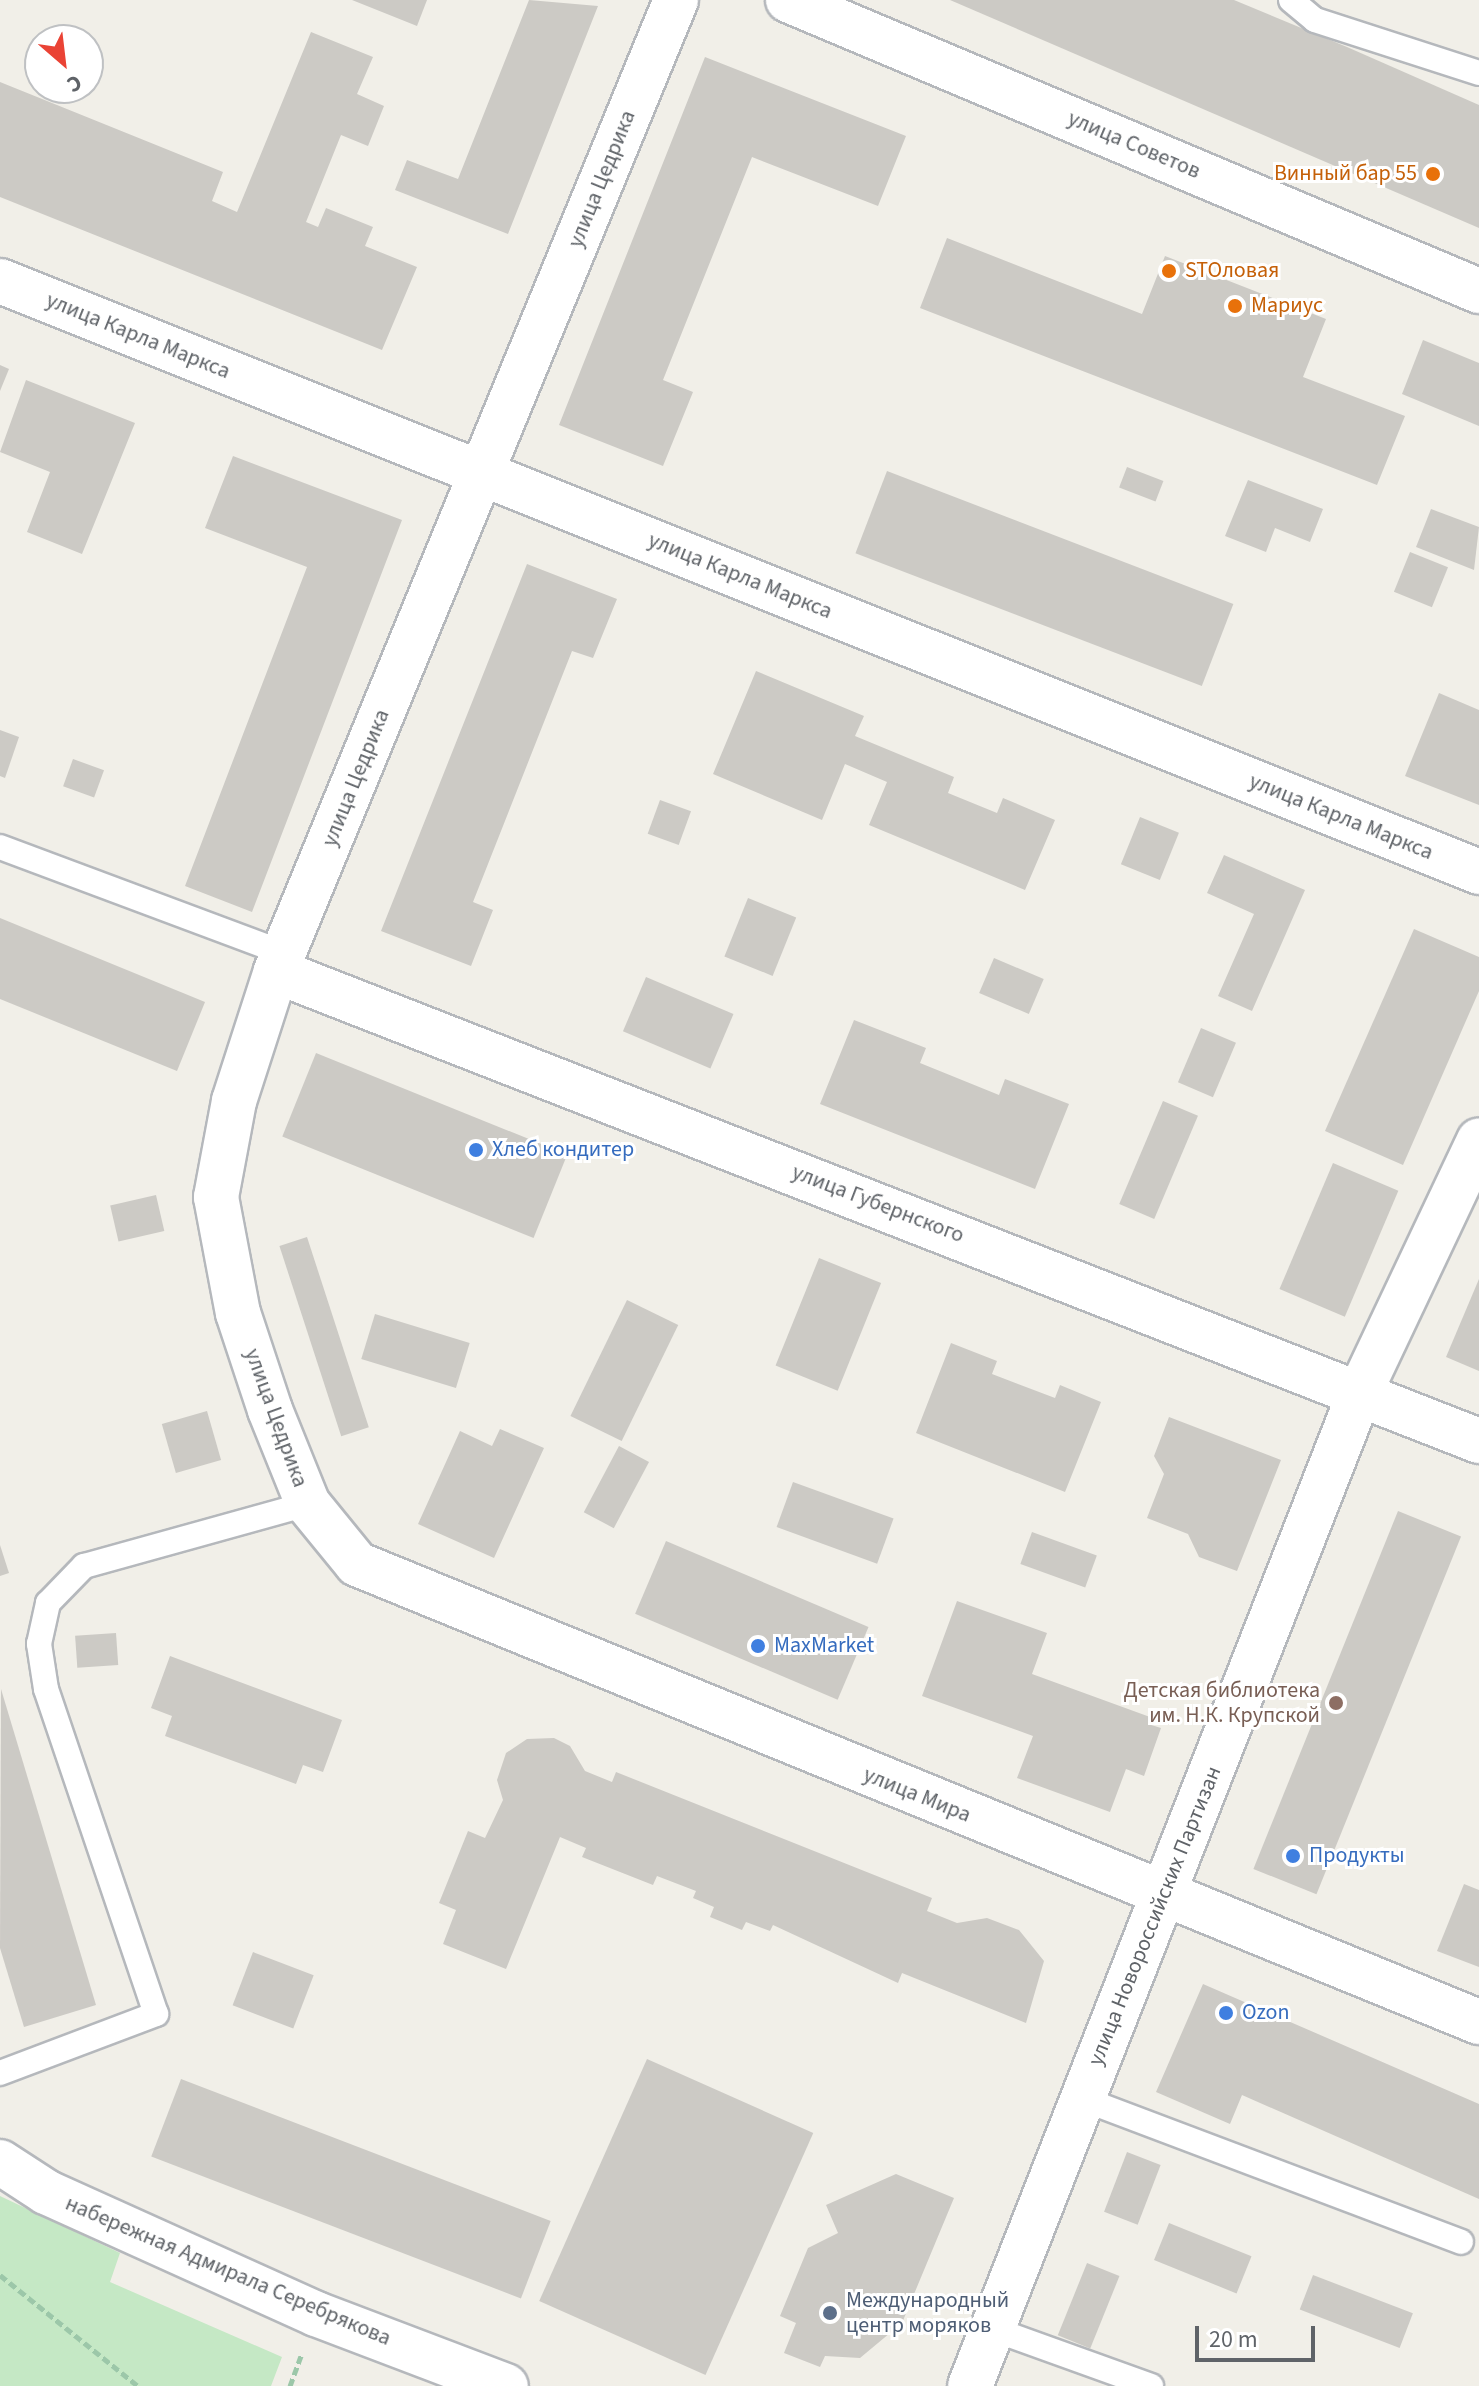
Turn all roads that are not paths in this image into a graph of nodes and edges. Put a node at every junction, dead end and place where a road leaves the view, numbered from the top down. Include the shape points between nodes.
1 (676, 0) edge
2 (788, 0) edge
3 (1291, 0) edge
4 (1479, 73) edge
5 (0, 281) edge
6 (1479, 291) edge
7 (481, 472) junction
8 (0, 847) edge
9 (1479, 872) edge
10 (280, 962) junction
11 (1479, 1140) edge
12 (1361, 1390) junction
13 (1479, 1441) edge
14 (308, 1504) junction
15 (357, 1564) joint
16 (1164, 1897) junction
17 (1479, 2022) edge
18 (0, 2073) edge
19 (1083, 2099) junction
20 (0, 2162) edge
21 (1461, 2242) dead end
22 (993, 2329) junction
23 (506, 2386) edge
24 (970, 2386) edge
25 (1151, 2386) edge

1 - 7 street, улица Цедрика
2 - 6 street, улица Советов
3 - 4 lane via 1315,20
5 - 7 street, улица Карла Маркса
7 - 9 street, улица Карла Маркса
7 - 10 street, улица Цедрика
8 - 10 lane
10 - 12 street, улица Губернского
10 - 14 street, улица Цедрика via 234,1101 216,1197 238,1313
11 - 12 street, улица Новороссийских Партизан
12 - 13 street, улица Губернского
12 - 16 street, улица Новороссийских Партизан
14 - 15 street, улица Цедрика
14 - 18 lane via 84,1566 48,1603 39,1644 46,1689 156,2014
15 - 16 street, улица Мира
16 - 17 street, улица Мира
16 - 19 street, улица Новороссийских Партизан
19 - 21 lane
19 - 22 street, улица Новороссийских Партизан
20 - 23 street, набережная Адмирала Серебрякова via 46,2192 316,2314
22 - 24 street, улица Новороссийских Партизан
22 - 25 lane

